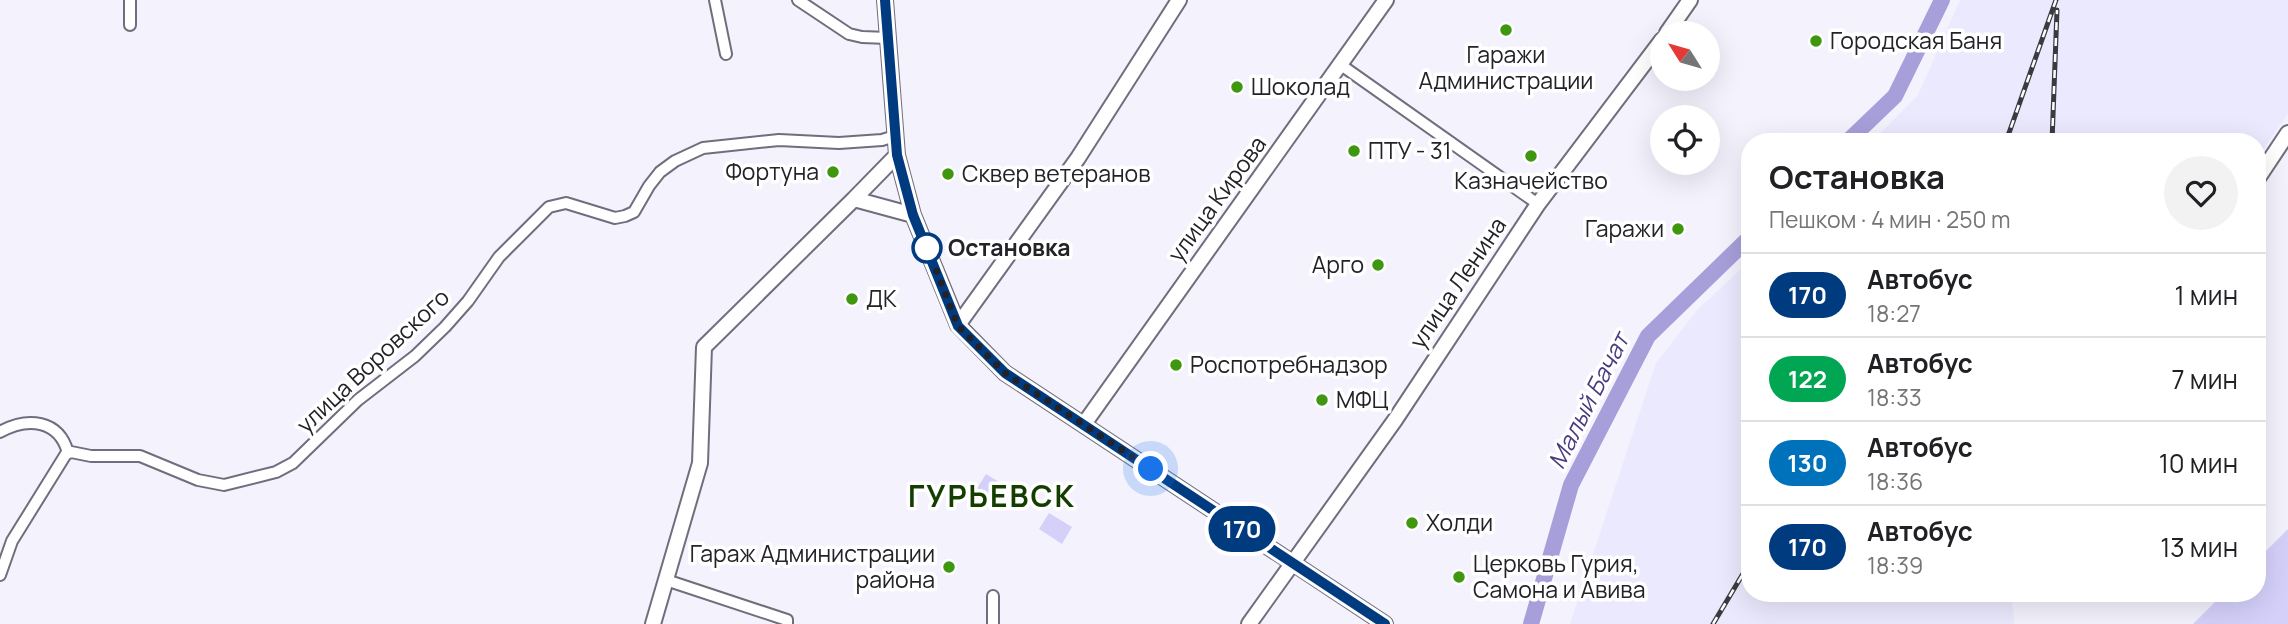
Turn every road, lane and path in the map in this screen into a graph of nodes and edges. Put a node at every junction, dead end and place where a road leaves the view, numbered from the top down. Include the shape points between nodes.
1 (130, 0) edge
2 (715, 0) edge
3 (798, 0) edge
4 (885, 0) edge
5 (1179, 0) edge
6 (1386, 0) edge
7 (1690, 0) edge
8 (1675, 21) edge
9 (130, 25) dead end
10 (888, 38) junction
11 (726, 54) dead end
12 (1650, 56) edge
13 (1341, 65) junction
14 (2288, 133) edge
15 (895, 136) junction
16 (897, 155) junction
17 (2266, 166) edge
18 (853, 199) junction
19 (1538, 204) junction
20 (913, 215) junction
21 (958, 326) junction
22 (1084, 424) junction
23 (0, 432) edge
24 (68, 453) junction
25 (1294, 562) junction
26 (0, 575) edge
27 (666, 580) junction
28 (993, 596) dead end
29 (653, 624) edge
30 (787, 624) edge
31 (993, 624) edge
32 (1250, 624) edge
33 (1385, 624) edge

1 - 9 street
2 - 11 street
3 - 10 street via 849,33
4 - 10 street
5 - 21 street via 1078,158
6 - 13 street, улица Кирова
7 - 8 street
10 - 15 street
12 - 19 street, улица Ленина
13 - 19 street
13 - 22 street, улица Кирова
14 - 17 street
15 - 16 street
15 - 24 street, улица Воровского via 703,148 660,172 634,212 625,216 615,218 566,203 549,207 499,257 446,327 358,400 293,464 276,472 225,485 198,480 140,456
16 - 18 street
16 - 20 street
18 - 20 street
18 - 27 street via 704,346 700,463
19 - 25 street, улица Ленина
20 - 21 street
21 - 22 street via 1005,373
22 - 25 street
23 - 24 street via 13,424 34,422 59,433
24 - 26 street via 12,541
25 - 32 street, улица Ленина
25 - 33 street
27 - 29 street
27 - 30 street
28 - 31 street

